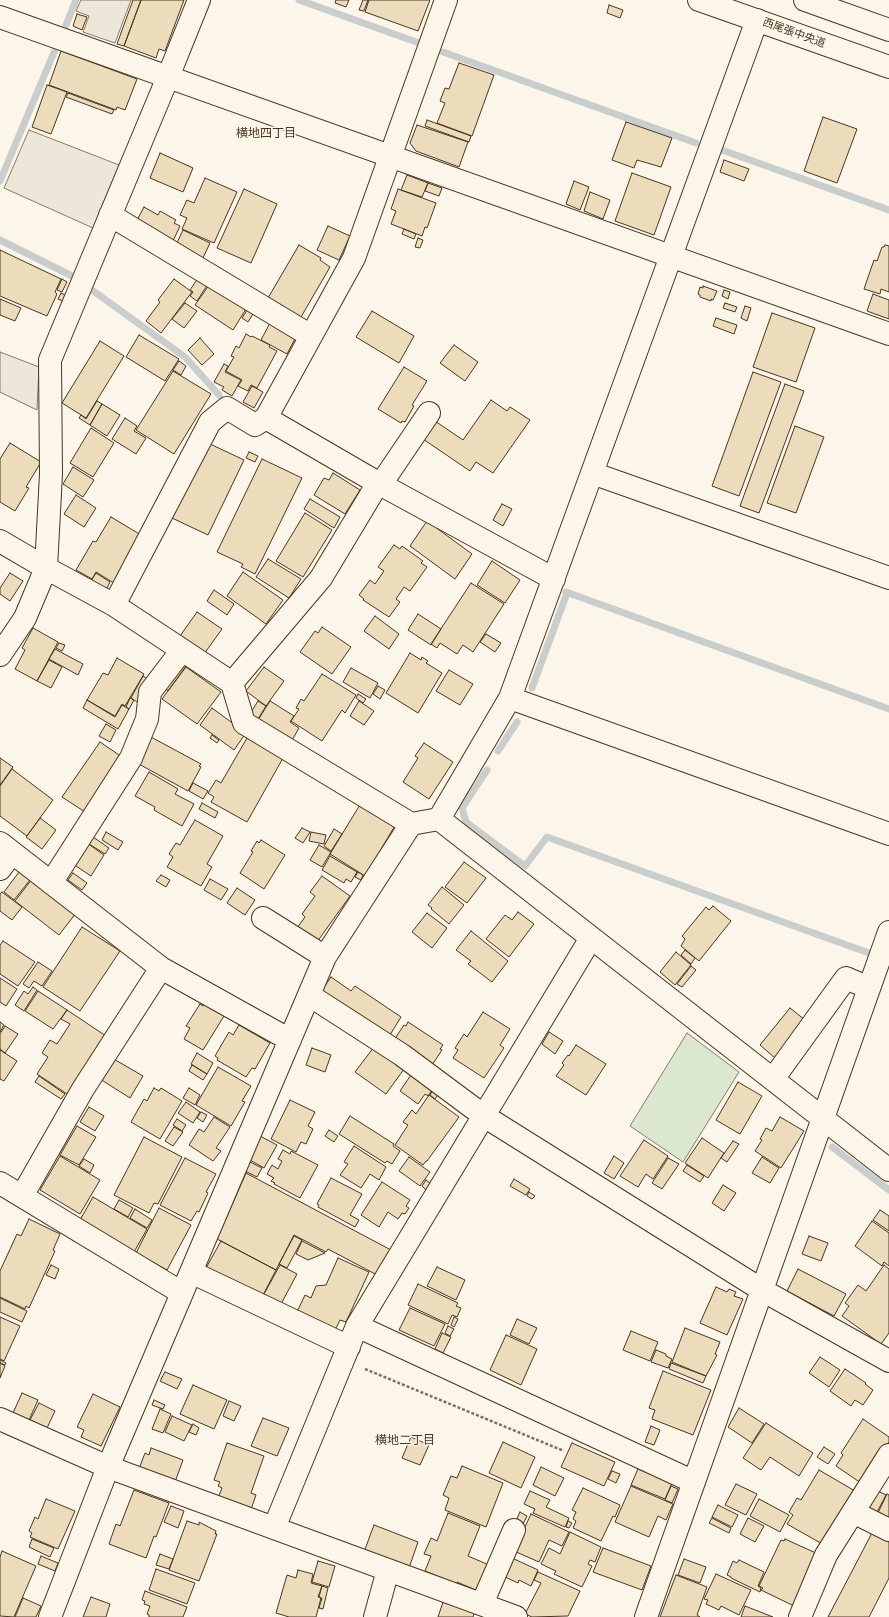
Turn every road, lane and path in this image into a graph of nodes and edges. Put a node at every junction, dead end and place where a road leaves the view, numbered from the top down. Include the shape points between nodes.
1 (199, 0) edge
2 (446, 0) edge
3 (699, 0) edge
4 (805, 0) edge
5 (0, 17) edge
6 (756, 20) junction
7 (889, 30) edge
8 (889, 67) edge
9 (168, 77) junction
10 (391, 155) junction
11 (110, 215) junction
12 (671, 256) junction
13 (889, 334) edge
14 (311, 336) junction
15 (429, 413) dead end
16 (266, 418) junction
17 (592, 473) junction
18 (380, 484) junction
19 (0, 541) edge
20 (46, 568) junction
21 (889, 578) edge
22 (554, 579) junction
23 (114, 605) junction
24 (182, 650) junction
25 (0, 655) edge
26 (232, 683) junction
27 (510, 698) junction
28 (439, 820) junction
29 (411, 824) junction
30 (889, 834) edge
31 (4, 855) edge
32 (51, 882) junction
33 (263, 918) dead end
34 (889, 932) edge
35 (591, 938) junction
36 (325, 958) junction
37 (161, 968) junction
38 (869, 988) junction
39 (309, 995) junction
40 (290, 1040) junction
41 (772, 1079) junction
42 (484, 1116) junction
43 (823, 1118) junction
44 (889, 1170) edge
45 (0, 1183) edge
46 (22, 1196) junction
47 (191, 1272) junction
48 (762, 1290) junction
49 (182, 1293) junction
50 (358, 1326) junction
51 (346, 1354) junction
52 (889, 1361) edge
53 (0, 1419) edge
54 (564, 1451) dead end
55 (889, 1455) edge
56 (108, 1468) junction
57 (694, 1482) junction
58 (853, 1512) junction
59 (274, 1528) junction
60 (514, 1530) dead end
61 (889, 1530) edge
62 (388, 1570) junction
63 (482, 1604) junction
64 (50, 1617) edge
65 (375, 1617) edge
66 (516, 1617) edge
67 (646, 1617) edge
68 (800, 1617) edge

1 - 9 street
2 - 10 street
3 - 6 street, 西尾張中央道
4 - 7 street
5 - 9 street
6 - 8 street, 西尾張中央道
6 - 12 street
9 - 10 street
9 - 11 street
10 - 12 street
10 - 14 street via 354,258
11 - 14 street
11 - 20 street via 50,360 51,474
12 - 13 street
12 - 17 street
14 - 16 street
15 - 18 street
16 - 18 street
16 - 23 street via 255,425 227,408 210,422
17 - 21 street
17 - 22 street
18 - 22 street
18 - 26 street via 321,578
19 - 20 street
20 - 23 street
20 - 25 street via 25,618
22 - 27 street
23 - 24 street
24 - 26 street
24 - 32 street via 150,692 147,719 131,758
26 - 29 street via 244,723
27 - 28 street
27 - 30 street
28 - 29 street
28 - 35 street
29 - 36 street
31 - 32 street
32 - 37 street
33 - 36 street
34 - 38 street
35 - 41 street
35 - 42 street
36 - 39 street
37 - 40 street
37 - 46 street via 82,1089
38 - 41 street via 846,978
38 - 43 street
39 - 40 street
39 - 42 street via 402,1055
40 - 47 street
41 - 43 street
42 - 48 street
42 - 50 street
43 - 44 street
43 - 48 street
45 - 46 street
46 - 49 street
47 - 49 street
47 - 51 street
48 - 52 street
48 - 57 street
49 - 56 street
50 - 51 street
50 - 57 street
51 - 54 path
51 - 59 street
53 - 56 street
55 - 58 street
56 - 59 street
56 - 64 street
57 - 67 street
58 - 61 street
58 - 68 street via 826,1555
59 - 62 street
60 - 63 street
62 - 63 street
62 - 65 street
63 - 66 street

